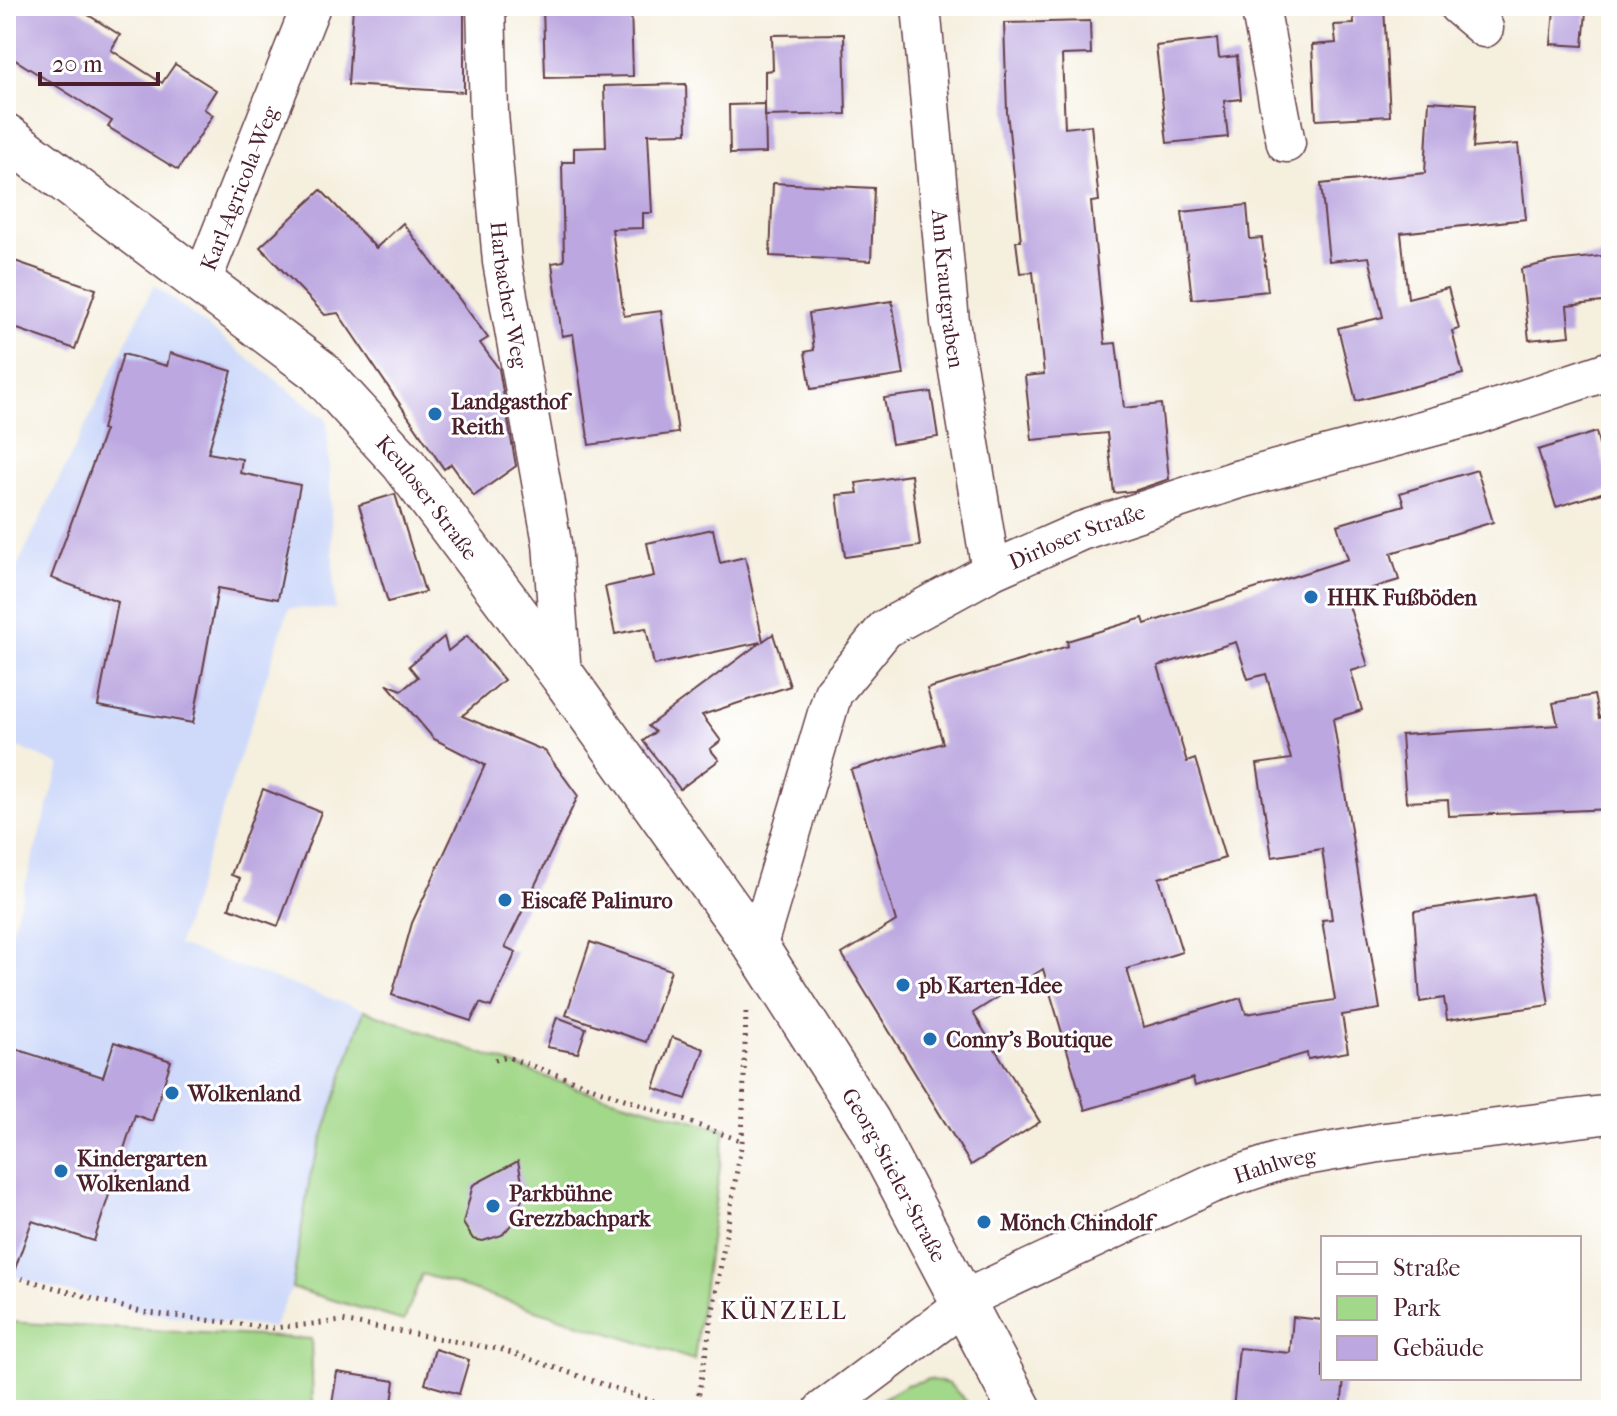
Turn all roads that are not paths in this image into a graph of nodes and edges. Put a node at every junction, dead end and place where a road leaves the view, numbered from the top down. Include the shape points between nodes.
1 (311, 6) edge
2 (486, 6) edge
3 (921, 6) edge
4 (1260, 6) edge
5 (6, 136) edge
6 (1286, 143) dead end
7 (202, 281) junction
8 (1611, 370) edge
9 (991, 571) junction
10 (562, 675) junction
11 (759, 951) junction
12 (1611, 1114) edge
13 (964, 1304) junction
14 (823, 1410) edge
15 (1020, 1410) edge

1 - 7 street, Karl-Agricola-Weg
2 - 10 street, Harbacher Weg via 502,262 552,543
3 - 9 street, Am Krautgraben via 950,322
4 - 6 street
5 - 7 street, Keuloser Straße
7 - 10 street, Keuloser Straße via 319,371 403,463
8 - 9 street, Dirloser Straße via 1470,417 1236,480 1081,531
9 - 11 street, Dirloser Straße via 885,629 833,693
10 - 11 street, Keuloser Straße
11 - 13 street, Georg-Stieler-Straße via 868,1122
12 - 13 street, Hahlweg via 1283,1160 1211,1184
13 - 14 street, Hahlweg
13 - 15 street, Georg-Stieler-Straße

